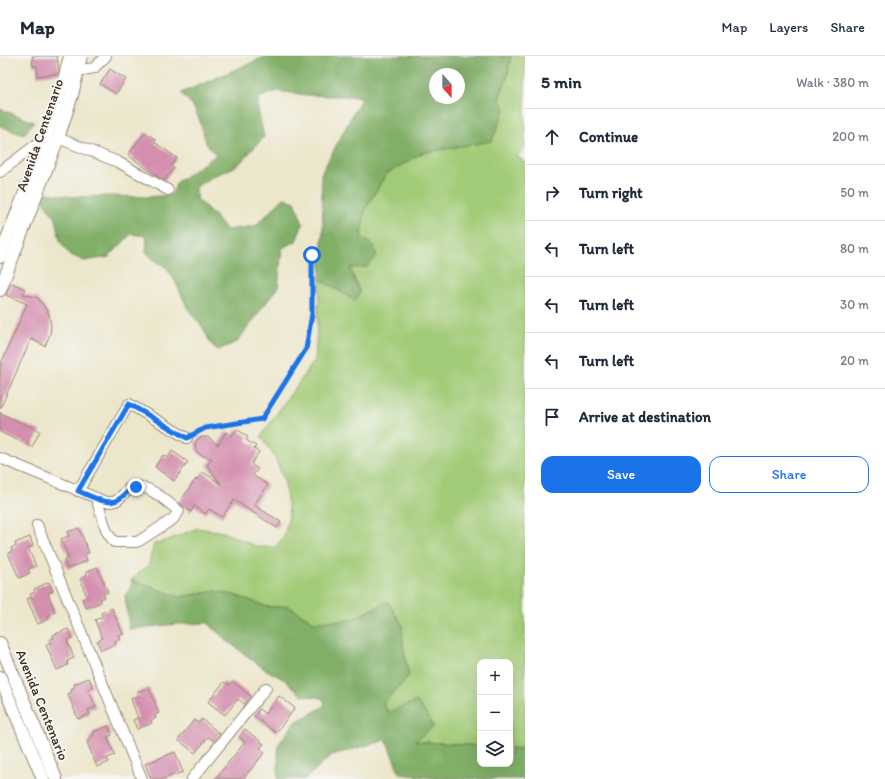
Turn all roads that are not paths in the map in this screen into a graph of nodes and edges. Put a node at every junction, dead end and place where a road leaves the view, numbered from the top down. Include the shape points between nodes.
1 (70, 56) edge
2 (81, 56) edge
3 (106, 56) edge
4 (77, 71) junction
5 (51, 138) junction
6 (0, 172) edge
7 (168, 190) dead end
8 (0, 257) edge
9 (0, 290) edge
10 (187, 438) road end
11 (0, 458) edge
12 (78, 491) junction
13 (96, 498) junction
14 (36, 525) dead end
15 (0, 643) edge
16 (0, 677) edge
17 (266, 688) dead end
18 (43, 779) edge
19 (56, 779) edge
20 (142, 779) edge
21 (192, 779) edge

1 - 5 main road
2 - 4 main road, Avenida Centenario
3 - 4 street via 94,68
4 - 5 main road, Avenida Centenario via 72,95
5 - 6 street
5 - 7 street via 118,162
5 - 8 main road
5 - 9 main road, Avenida Centenario
10 - 12 street via 129,404
11 - 12 street
12 - 13 street
13 - 13 street via 113,502 136,487 153,491 179,511 173,519 139,541 114,542 107,532
14 - 20 street
15 - 19 main road, Avenida Centenario
16 - 18 main road
17 - 21 street

